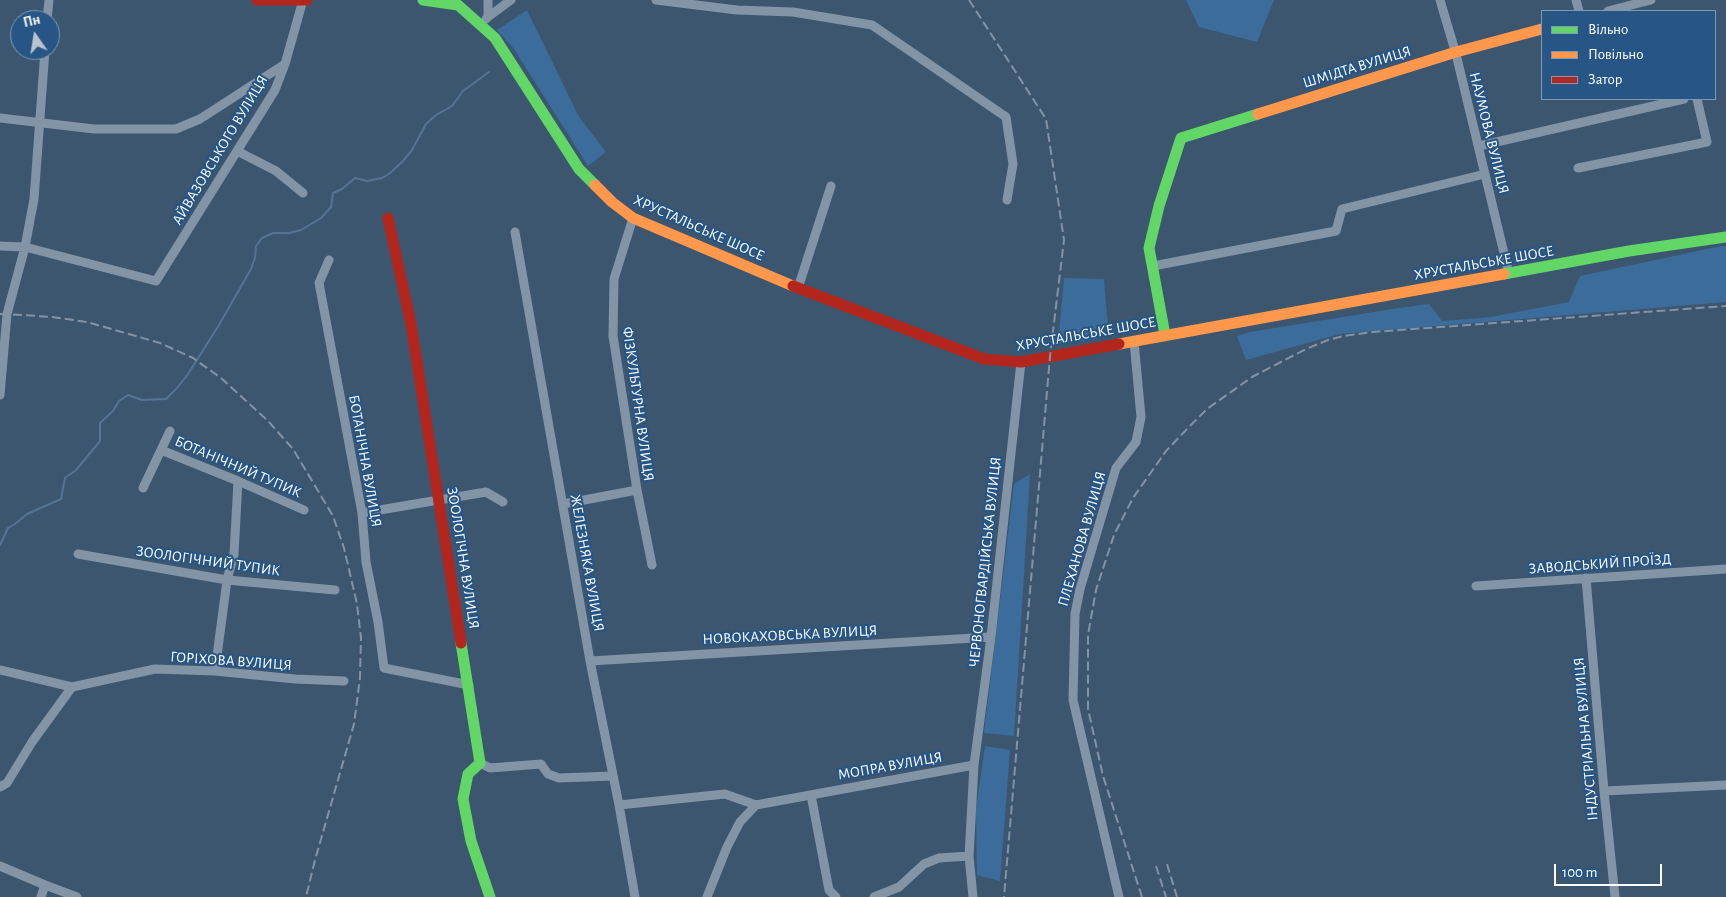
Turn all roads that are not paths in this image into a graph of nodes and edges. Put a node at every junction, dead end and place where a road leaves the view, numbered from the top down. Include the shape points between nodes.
1 (257, 0) edge
2 (273, 0) edge
3 (303, 0) edge
4 (308, 0) edge
5 (423, 0) edge
6 (488, 0) edge
7 (510, 0) edge
8 (656, 0) edge
9 (1440, 0) edge
10 (1651, 0) edge
11 (1612, 10) edge
12 (485, 22) junction
13 (1541, 29) edge
14 (1456, 52) junction
15 (44, 60) edge
16 (285, 64) junction
17 (1680, 100) edge
18 (1698, 100) edge
19 (0, 118) edge
20 (38, 122) junction
21 (1479, 146) junction
22 (237, 151) junction
23 (1578, 168) dead end
24 (1486, 174) junction
25 (831, 186) dead end
26 (304, 193) dead end
27 (1007, 200) dead end
28 (388, 218) dead end
29 (633, 218) junction
30 (515, 232) dead end
31 (1726, 237) edge
32 (0, 246) edge
33 (26, 247) junction
34 (329, 260) dead end
35 (1152, 266) junction
36 (1508, 274) junction
37 (798, 288) junction
38 (1165, 336) junction
39 (1134, 341) junction
40 (1021, 362) junction
41 (0, 394) edge
42 (170, 431) dead end
43 (161, 450) junction
44 (238, 480) junction
45 (143, 488) dead end
46 (637, 490) junction
47 (438, 500) junction
48 (503, 502) dead end
49 (563, 504) junction
50 (304, 510) dead end
51 (362, 513) junction
52 (78, 554) dead end
53 (652, 565) dead end
54 (1726, 569) edge
55 (1586, 578) junction
56 (227, 580) junction
57 (1476, 586) dead end
58 (335, 590) dead end
59 (991, 637) junction
60 (590, 661) junction
61 (0, 670) edge
62 (215, 671) junction
63 (344, 680) dead end
64 (469, 685) junction
65 (72, 687) junction
66 (480, 763) junction
67 (974, 765) junction
68 (613, 776) junction
69 (1726, 785) edge
70 (0, 787) edge
71 (1604, 791) junction
72 (812, 795) junction
73 (619, 805) junction
74 (756, 805) junction
75 (969, 856) junction
76 (0, 866) edge
77 (45, 885) junction
78 (41, 897) edge
79 (77, 897) edge
80 (490, 897) edge
81 (635, 897) edge
82 (707, 897) edge
83 (836, 897) edge
84 (874, 897) edge
85 (973, 897) edge
86 (1119, 897) edge
87 (1615, 897) edge

1 - 2 street
2 - 3 street
3 - 4 street
3 - 16 street, АЙВАЗОВСЬКОГО ВУЛИЦЯ
5 - 12 street, ХРУСТАЛЬСЬКЕ ШОСЕ via 458,6
6 - 12 street
7 - 12 street
8 - 27 street via 736,10 793,12 872,24 1006,117 1013,164
9 - 14 street, НАУМОВА ВУЛИЦЯ
10 - 11 street
12 - 29 street, ХРУСТАЛЬСЬКЕ ШОСЕ via 579,169
13 - 14 street, ШМІДТА ВУЛИЦЯ
14 - 21 street, НАУМОВА ВУЛИЦЯ
14 - 35 street, ШМІДТА ВУЛИЦЯ via 1181,138 1149,248
15 - 20 street
16 - 20 street via 200,119 176,129 94,129
16 - 22 street, АЙВАЗОВСЬКОГО ВУЛИЦЯ via 275,90
17 - 21 street
18 - 23 street via 1707,142
19 - 20 street
20 - 33 street via 34,199
21 - 24 street, НАУМОВА ВУЛИЦЯ
22 - 26 street via 276,171
22 - 33 street, АЙВАЗОВСЬКОГО ВУЛИЦЯ via 156,281
24 - 35 street via 1342,209 1336,231
24 - 36 street, НАУМОВА ВУЛИЦЯ
25 - 37 street
28 - 47 street, ЗООЛОГІЧНА ВУЛИЦЯ via 411,324
29 - 37 street, ХРУСТАЛЬСЬКЕ ШОСЕ
29 - 46 street, ФІЗКУЛЬТУРНА ВУЛИЦЯ via 614,279 613,336
30 - 49 street, ЖЕЛЕЗНЯКА ВУЛИЦЯ
31 - 36 street, ХРУСТАЛЬСЬКЕ ШОСЕ
32 - 33 street
33 - 41 street via 7,314
34 - 51 street, БОТАНІЧНА ВУЛИЦЯ via 318,283
35 - 38 street
36 - 38 street, ХРУСТАЛЬСЬКЕ ШОСЕ
37 - 40 street, ХРУСТАЛЬСЬКЕ ШОСЕ via 984,360
38 - 39 street, ХРУСТАЛЬСЬКЕ ШОСЕ
39 - 40 street, ХРУСТАЛЬСЬКЕ ШОСЕ
39 - 86 street, ПЛЕХАНОВА ВУЛИЦЯ via 1141,418 1136,442 1116,468 1075,614 1073,700
40 - 59 street, ЧЕРВОНОГВАРДІЙСЬКА ВУЛИЦЯ
42 - 43 street
43 - 44 street, БОТАНІЧНИЙ ТУПИК
43 - 45 street
44 - 50 street, БОТАНІЧНИЙ ТУПИК
44 - 56 street via 234,554
46 - 49 street
46 - 53 street, ФІЗКУЛЬТУРНА ВУЛИЦЯ
47 - 48 street via 486,492
47 - 51 street
47 - 64 street, ЗООЛОГІЧНА ВУЛИЦЯ
49 - 60 street, ЖЕЛЕЗНЯКА ВУЛИЦЯ
51 - 64 street, БОТАНІЧНА ВУЛИЦЯ via 366,562 384,668
52 - 56 street, ЗООЛОГІЧНИЙ ТУПИК
54 - 55 street, ЗАВОДСЬКИЙ ПРОЇЗД
55 - 57 street, ЗАВОДСЬКИЙ ПРОЇЗД
55 - 71 street, ІНДУСТРІАЛЬНА ВУЛИЦЯ
56 - 58 street, ЗООЛОГІЧНИЙ ТУПИК
56 - 62 street
59 - 60 street, НОВОКАХОВСЬКА ВУЛИЦЯ
59 - 67 street, ЧЕРВОНОГВАРДІЙСЬКА ВУЛИЦЯ
60 - 68 street, ЖЕЛЕЗНЯКА ВУЛИЦЯ
61 - 65 street, ГОРІХОВА ВУЛИЦЯ
62 - 63 street, ГОРІХОВА ВУЛИЦЯ via 295,680
62 - 65 street, ГОРІХОВА ВУЛИЦЯ via 155,670
64 - 66 street, ЗООЛОГІЧНА ВУЛИЦЯ
65 - 70 street via 7,783
66 - 68 street via 490,768 541,764 548,774 559,778
66 - 80 street via 468,774 463,799 471,841
67 - 72 street, МОПРА ВУЛИЦЯ
67 - 75 street, ЧЕРВОНОГВАРДІЙСЬКА ВУЛИЦЯ
68 - 73 street, ЖЕЛЕЗНЯКА ВУЛИЦЯ
69 - 71 street
71 - 87 street, ІНДУСТРІАЛЬНА ВУЛИЦЯ
72 - 74 street, МОПРА ВУЛИЦЯ
72 - 83 street via 829,890
73 - 74 street via 726,794
73 - 81 street, ЖЕЛЕЗНЯКА ВУЛИЦЯ
74 - 82 street via 740,822
75 - 84 street via 939,858 924,864 899,887
75 - 85 street, ЧЕРВОНОГВАРДІЙСЬКА ВУЛИЦЯ
76 - 77 street
77 - 78 street
77 - 79 street

